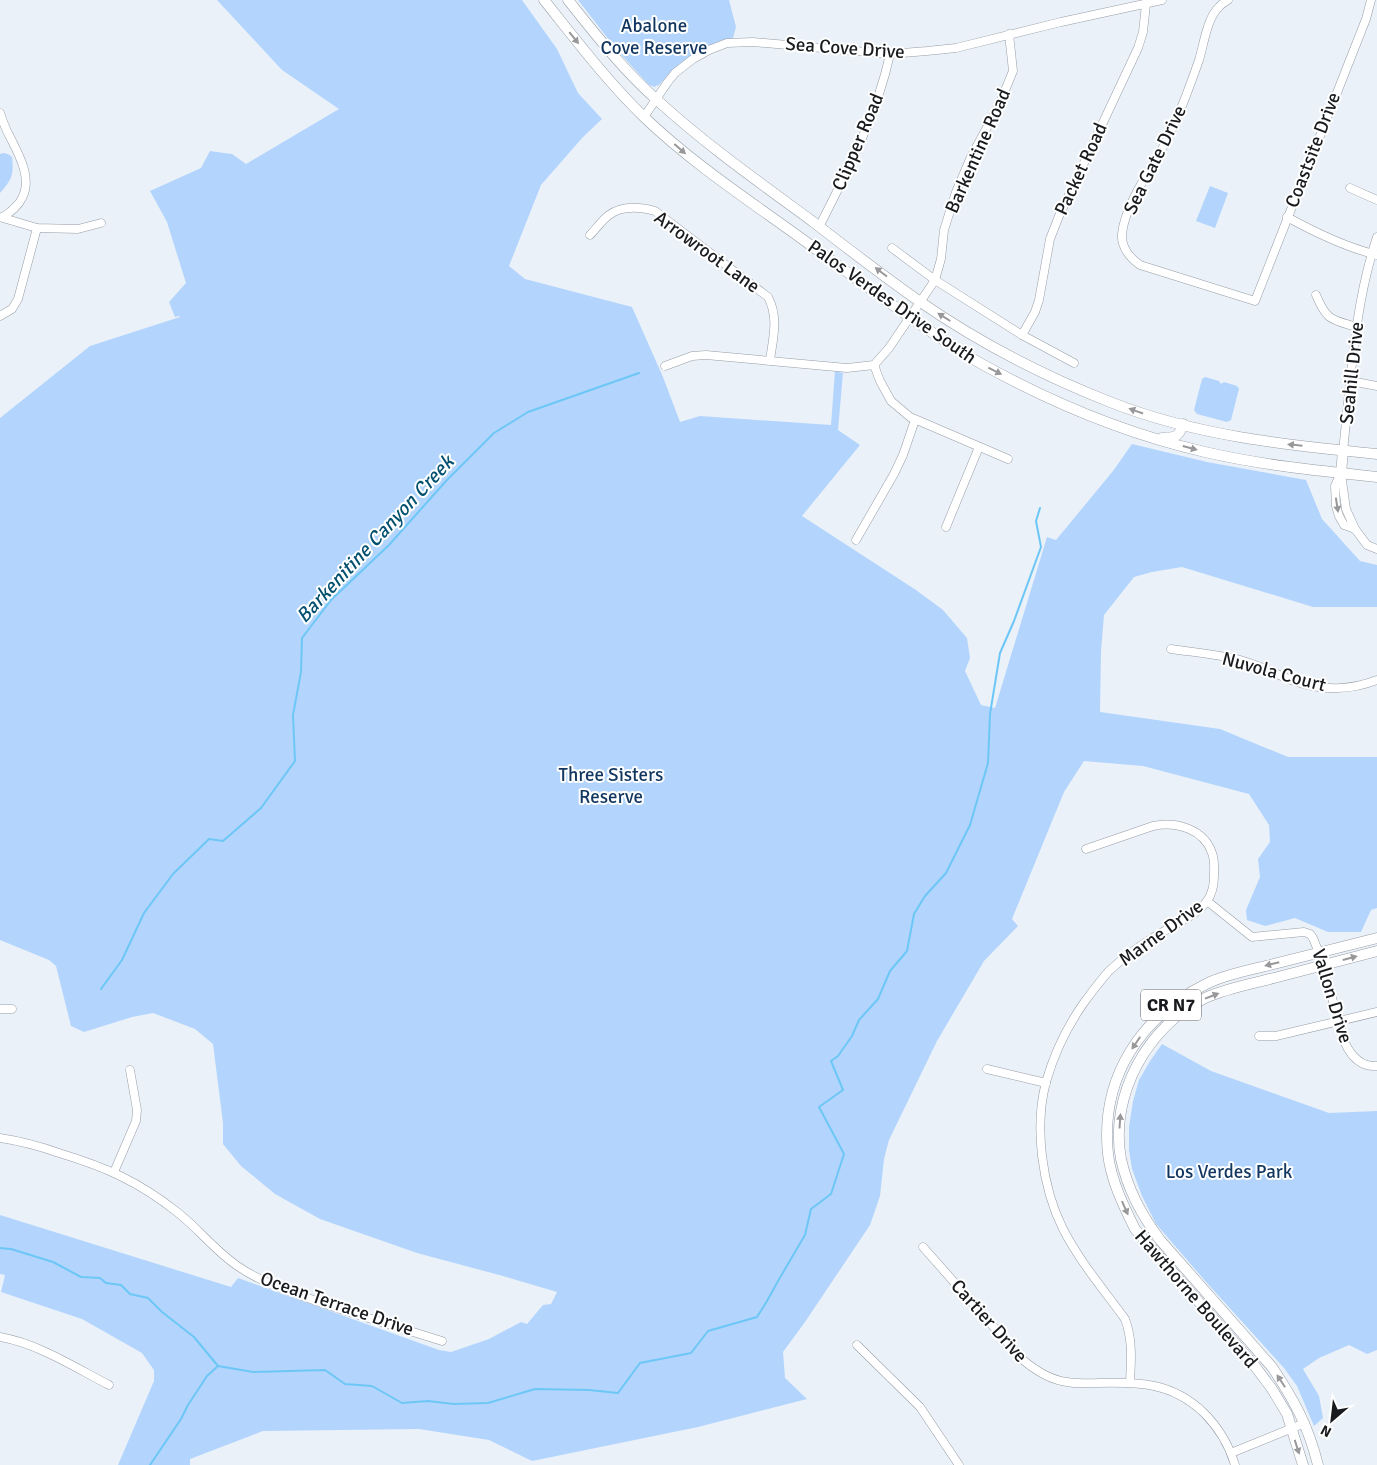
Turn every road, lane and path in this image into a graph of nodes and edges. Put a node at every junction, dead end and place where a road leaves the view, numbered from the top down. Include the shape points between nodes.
1 (544, 0) edge
2 (568, 0) edge
3 (1162, 0) edge
4 (1228, 0) edge
5 (1371, 0) edge
6 (1146, 4) junction
7 (1009, 34) junction
8 (890, 54) junction
9 (656, 99) junction
10 (0, 113) edge
11 (644, 117) junction
12 (1350, 188) dead end
13 (1377, 200) edge
14 (1, 217) edge
15 (1287, 217) junction
16 (100, 223) dead end
17 (819, 227) junction
18 (37, 228) junction
19 (590, 235) dead end
20 (1377, 237) edge
21 (892, 248) dead end
22 (1374, 255) edge
23 (935, 280) junction
24 (1316, 296) dead end
25 (920, 301) junction
26 (1255, 301) joint
27 (0, 316) edge
28 (909, 317) junction
29 (1356, 327) junction
30 (1022, 335) junction
31 (770, 360) junction
32 (1074, 364) dead end
33 (874, 365) junction
34 (665, 366) dead end
35 (1351, 381) junction
36 (1377, 386) edge
37 (916, 420) junction
38 (1183, 424) junction
39 (1127, 429) junction
40 (979, 447) junction
41 (1343, 451) junction
42 (1377, 454) edge
43 (1008, 459) dead end
44 (1341, 473) junction
45 (1377, 477) edge
46 (946, 527) dead end
47 (856, 540) dead end
48 (1377, 549) edge
49 (1171, 650) dead end
50 (1377, 680) edge
51 (1086, 849) dead end
52 (1208, 901) junction
53 (1377, 938) edge
54 (1377, 951) edge
55 (1319, 953) junction
56 (1324, 965) junction
57 (0, 1009) edge
58 (12, 1009) dead end
59 (1377, 1012) edge
60 (1339, 1021) junction
61 (1259, 1036) dead end
62 (1377, 1066) edge
63 (987, 1069) dead end
64 (130, 1070) dead end
65 (1046, 1083) junction
66 (0, 1138) edge
67 (1108, 1144) junction
68 (114, 1172) junction
69 (1130, 1186) junction
70 (923, 1248) dead end
71 (0, 1336) edge
72 (442, 1341) dead end
73 (857, 1345) dead end
74 (1130, 1382) junction
75 (109, 1385) dead end
76 (1305, 1423) junction
77 (1292, 1428) junction
78 (1232, 1453) junction
79 (959, 1465) edge
80 (1235, 1465) edge
81 (1303, 1465) edge
82 (1318, 1465) edge

1 -> 11 main road, Palos Verdes Drive South via 604,75
2 - 9 main road, Palos Verdes Drive South via 617,61
3 - 6 street, Sea Cove Drive
4 - 26 street, Sea Gate Drive via 1219,6 1210,20 1190,86 1168,137 1132,204 1122,235 1129,255 1140,264
5 - 15 street, Coastsite Drive
6 - 7 street, Sea Cove Drive
6 - 30 street, Packet Road via 1138,48 1059,216 1050,239 1039,300
7 - 8 street, Sea Cove Drive via 956,48
7 - 23 street, Barkentine Road via 1013,71 956,192 944,230
8 - 9 street, Sea Cove Drive via 753,42 727,43 709,50 675,73
8 - 17 street, Clipper Road via 875,106
9 - 11 street, Sea Cove Drive
9 - 17 main road, Palos Verdes Drive South
10 - 14 street via 18,152 26,181 18,206
11 -> 28 main road, Palos Verdes Drive South via 686,154
12 - 13 street
14 - 18 street
15 - 22 street via 1316,233
15 - 26 street, Coastsite Drive
16 - 18 street via 78,229
25 -> 17 main road, Palos Verdes Drive South
18 - 27 street via 18,299 12,309
19 - 31 street, Arrowroot Lane via 609,215 622,209 641,207 655,211 768,297 775,322
20 - 22 street, Seahill Drive
21 - 23 street
22 - 29 street, Seahill Drive
23 - 25 street, Barkentine Road
23 - 30 street
24 - 29 street via 1326,315
25 - 28 street, Barkentine Road
38 -> 25 main road, Palos Verdes Drive South via 1110,402 1059,380 969,332
28 - 33 street, Barkentine Road
28 -> 39 main road, Palos Verdes Drive South via 995,371 1053,400
29 - 35 street, Seahill Drive
30 - 32 street
31 - 33 street via 847,368
31 - 34 street via 706,355 692,356
33 - 37 street via 891,400
35 - 36 street
35 - 41 street, Seahill Drive
37 - 40 street
37 - 47 street via 894,474
38 - 39 main road via 1173,438
41 -> 38 main road, Palos Verdes Drive South via 1226,436
39 -> 44 main road, Palos Verdes Drive South via 1207,453
40 - 43 street
40 - 46 street
41 - 42 main road, Palos Verdes Drive South
41 - 44 main road
44 - 45 main road, Palos Verdes Drive South
44 - 48 street via 1335,486 1339,516 1367,544
49 - 50 street, Nuvola Court via 1235,659 1313,686 1345,688
51 - 52 street, Marne Drive via 1163,824 1188,828 1206,843 1212,853 1214,880
52 - 55 street, Vallon Drive via 1252,937 1304,932 1314,938
52 - 65 street, Marne Drive via 1197,912 1151,939 1108,972 1065,1033
53 - 55 main road, Hawthorne Boulevard / CR N7
56 -> 54 main road, Hawthorne Boulevard / CR N7
55 - 56 street, Vallon Drive
55 -> 67 main road, Hawthorne Boulevard / CR N7 via 1210,982 1179,999 1155,1018 1119,1071 1111,1098
56 - 60 street, Vallon Drive
69 -> 56 main road, Hawthorne Boulevard / CR N7 via 1121,1159 1121,1112 1134,1071 1158,1034 1182,1012 1206,998 1236,987
57 - 58 street
59 - 60 street
60 - 61 street via 1276,1036
60 - 62 street, Vallon Drive via 1349,1052 1355,1059
63 - 65 street
64 - 68 street via 136,1121
65 - 74 street, Marne Drive via 1042,1109 1042,1158 1054,1210 1076,1252 1126,1320 1131,1341
66 - 68 street, Ocean Terrace Drive via 18,1140
67 - 69 main road via 1113,1150 1121,1183
67 -> 77 main road, Hawthorne Boulevard / CR N7 via 1116,1186 1135,1229 1254,1365 1272,1389
68 - 72 street, Ocean Terrace Drive via 154,1194 239,1267 271,1285
76 -> 69 main road, Hawthorne Boulevard / CR N7 via 1272,1367 1160,1240 1144,1218
70 - 74 street, Cartier Drive via 1022,1360 1033,1368 1066,1382
71 - 75 street via 40,1349
73 - 79 street via 920,1407
74 - 78 street, Cartier Drive via 1167,1389 1196,1405 1221,1434
76 - 77 street
76 - 82 main road, Hawthorne Boulevard / CR N7
77 - 78 street
77 -> 81 main road, Hawthorne Boulevard / CR N7
78 - 80 street, Cartier Drive

